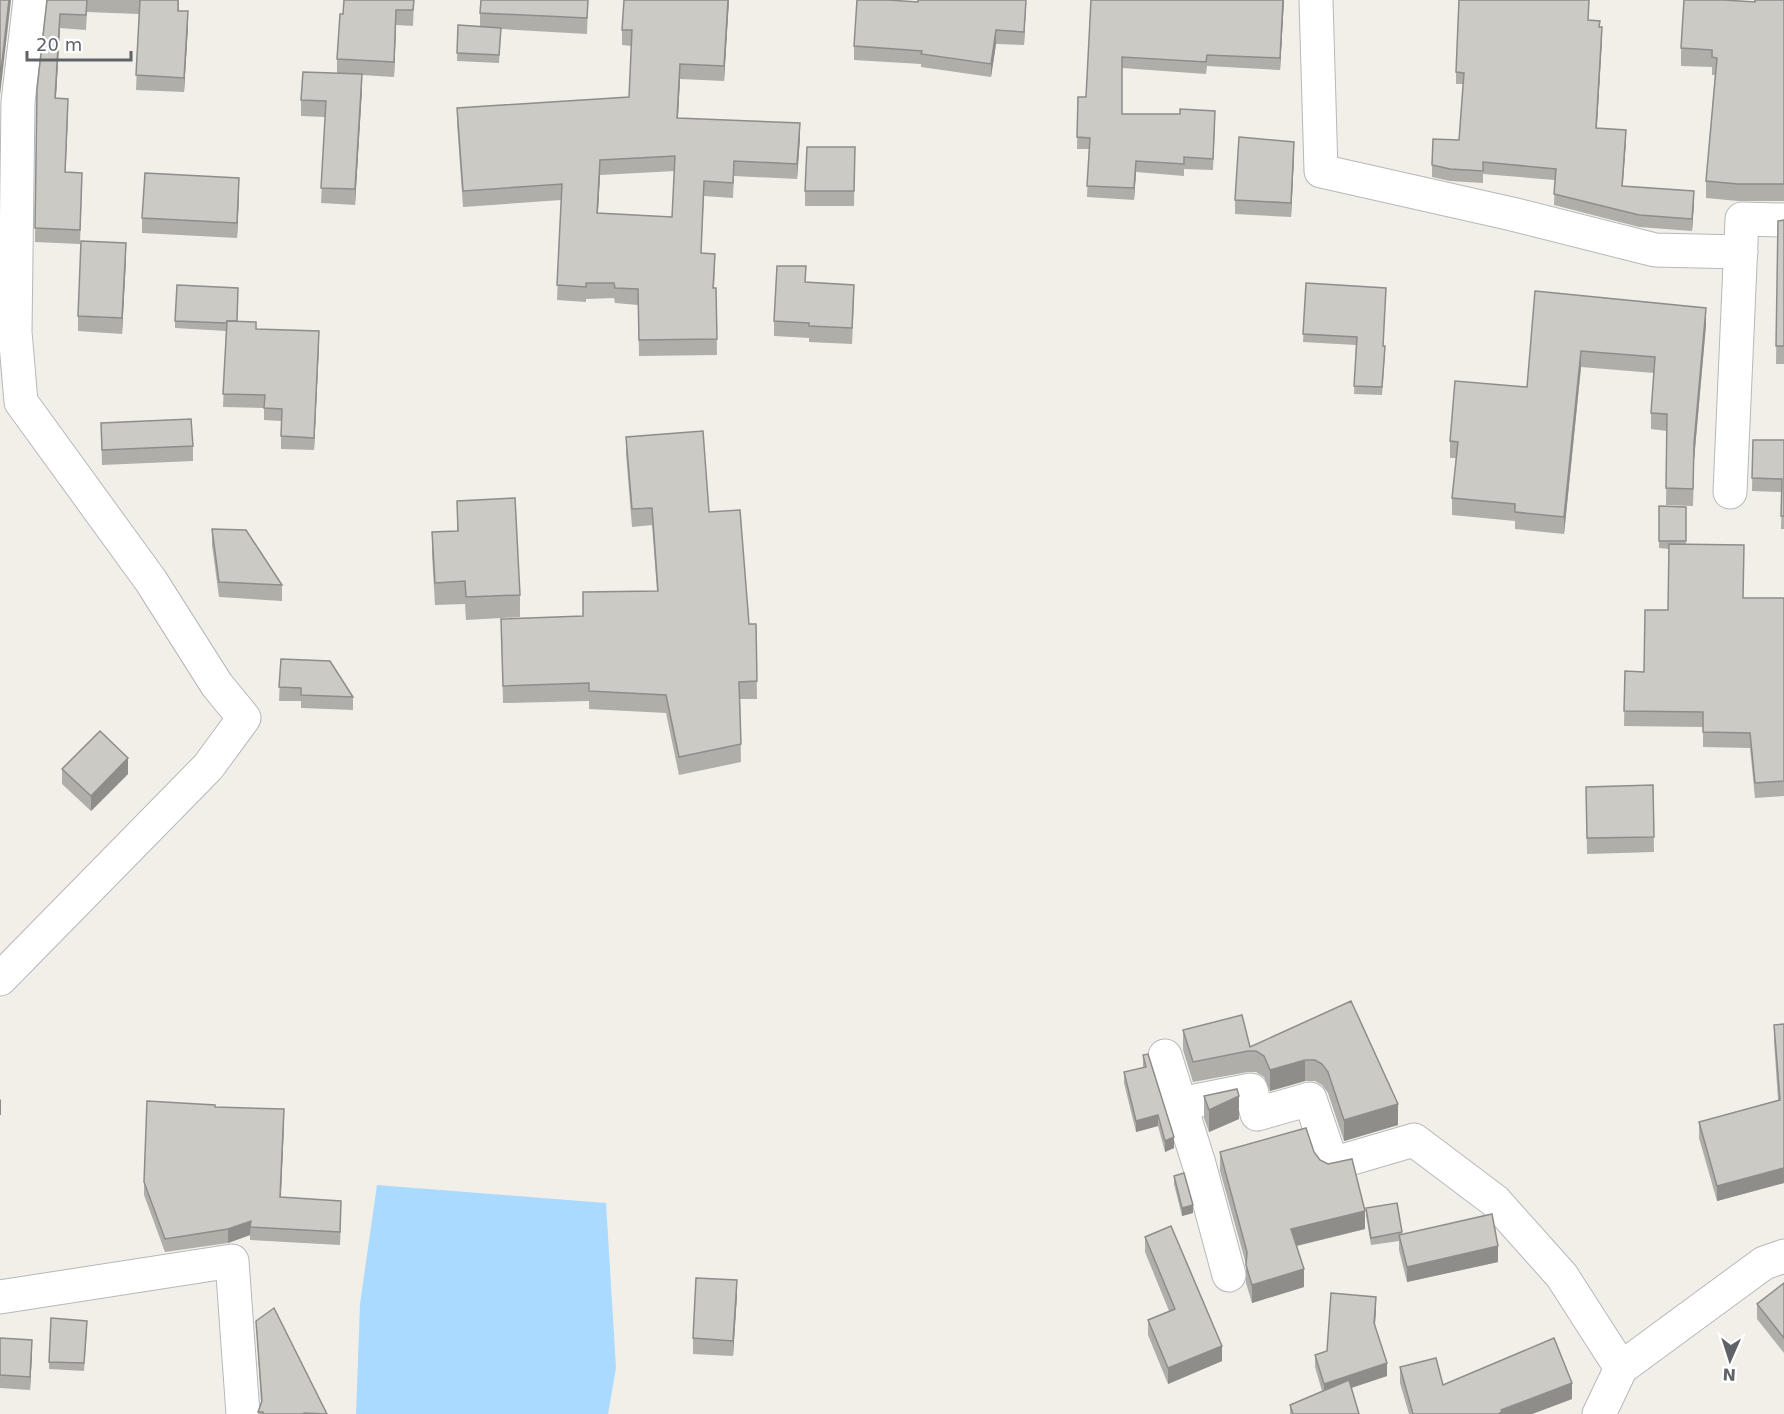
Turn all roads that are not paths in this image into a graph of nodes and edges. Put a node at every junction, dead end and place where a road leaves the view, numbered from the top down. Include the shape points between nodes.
1 (30, 0) edge
2 (1316, 0) edge
3 (1784, 220) edge
4 (1741, 252) junction
5 (1730, 492) dead end
6 (0, 979) edge
7 (1165, 1056) dead end
8 (1180, 1104) junction
9 (1784, 1256) edge
10 (1229, 1275) dead end
11 (0, 1297) edge
12 (1621, 1368) junction
13 (243, 1414) edge
14 (1599, 1414) edge

1 - 6 street via 18,102 15,332 21,402 151,581 217,685 244,718 208,767
2 - 4 street via 1321,171 1655,250
3 - 4 street via 1742,219
4 - 5 street
7 - 8 street
8 - 10 street
8 - 12 street via 1251,1090 1257,1114 1310,1099 1332,1164 1414,1140 1495,1201 1563,1276
9 - 12 street via 1764,1263
11 - 13 street via 232,1262
12 - 14 street

